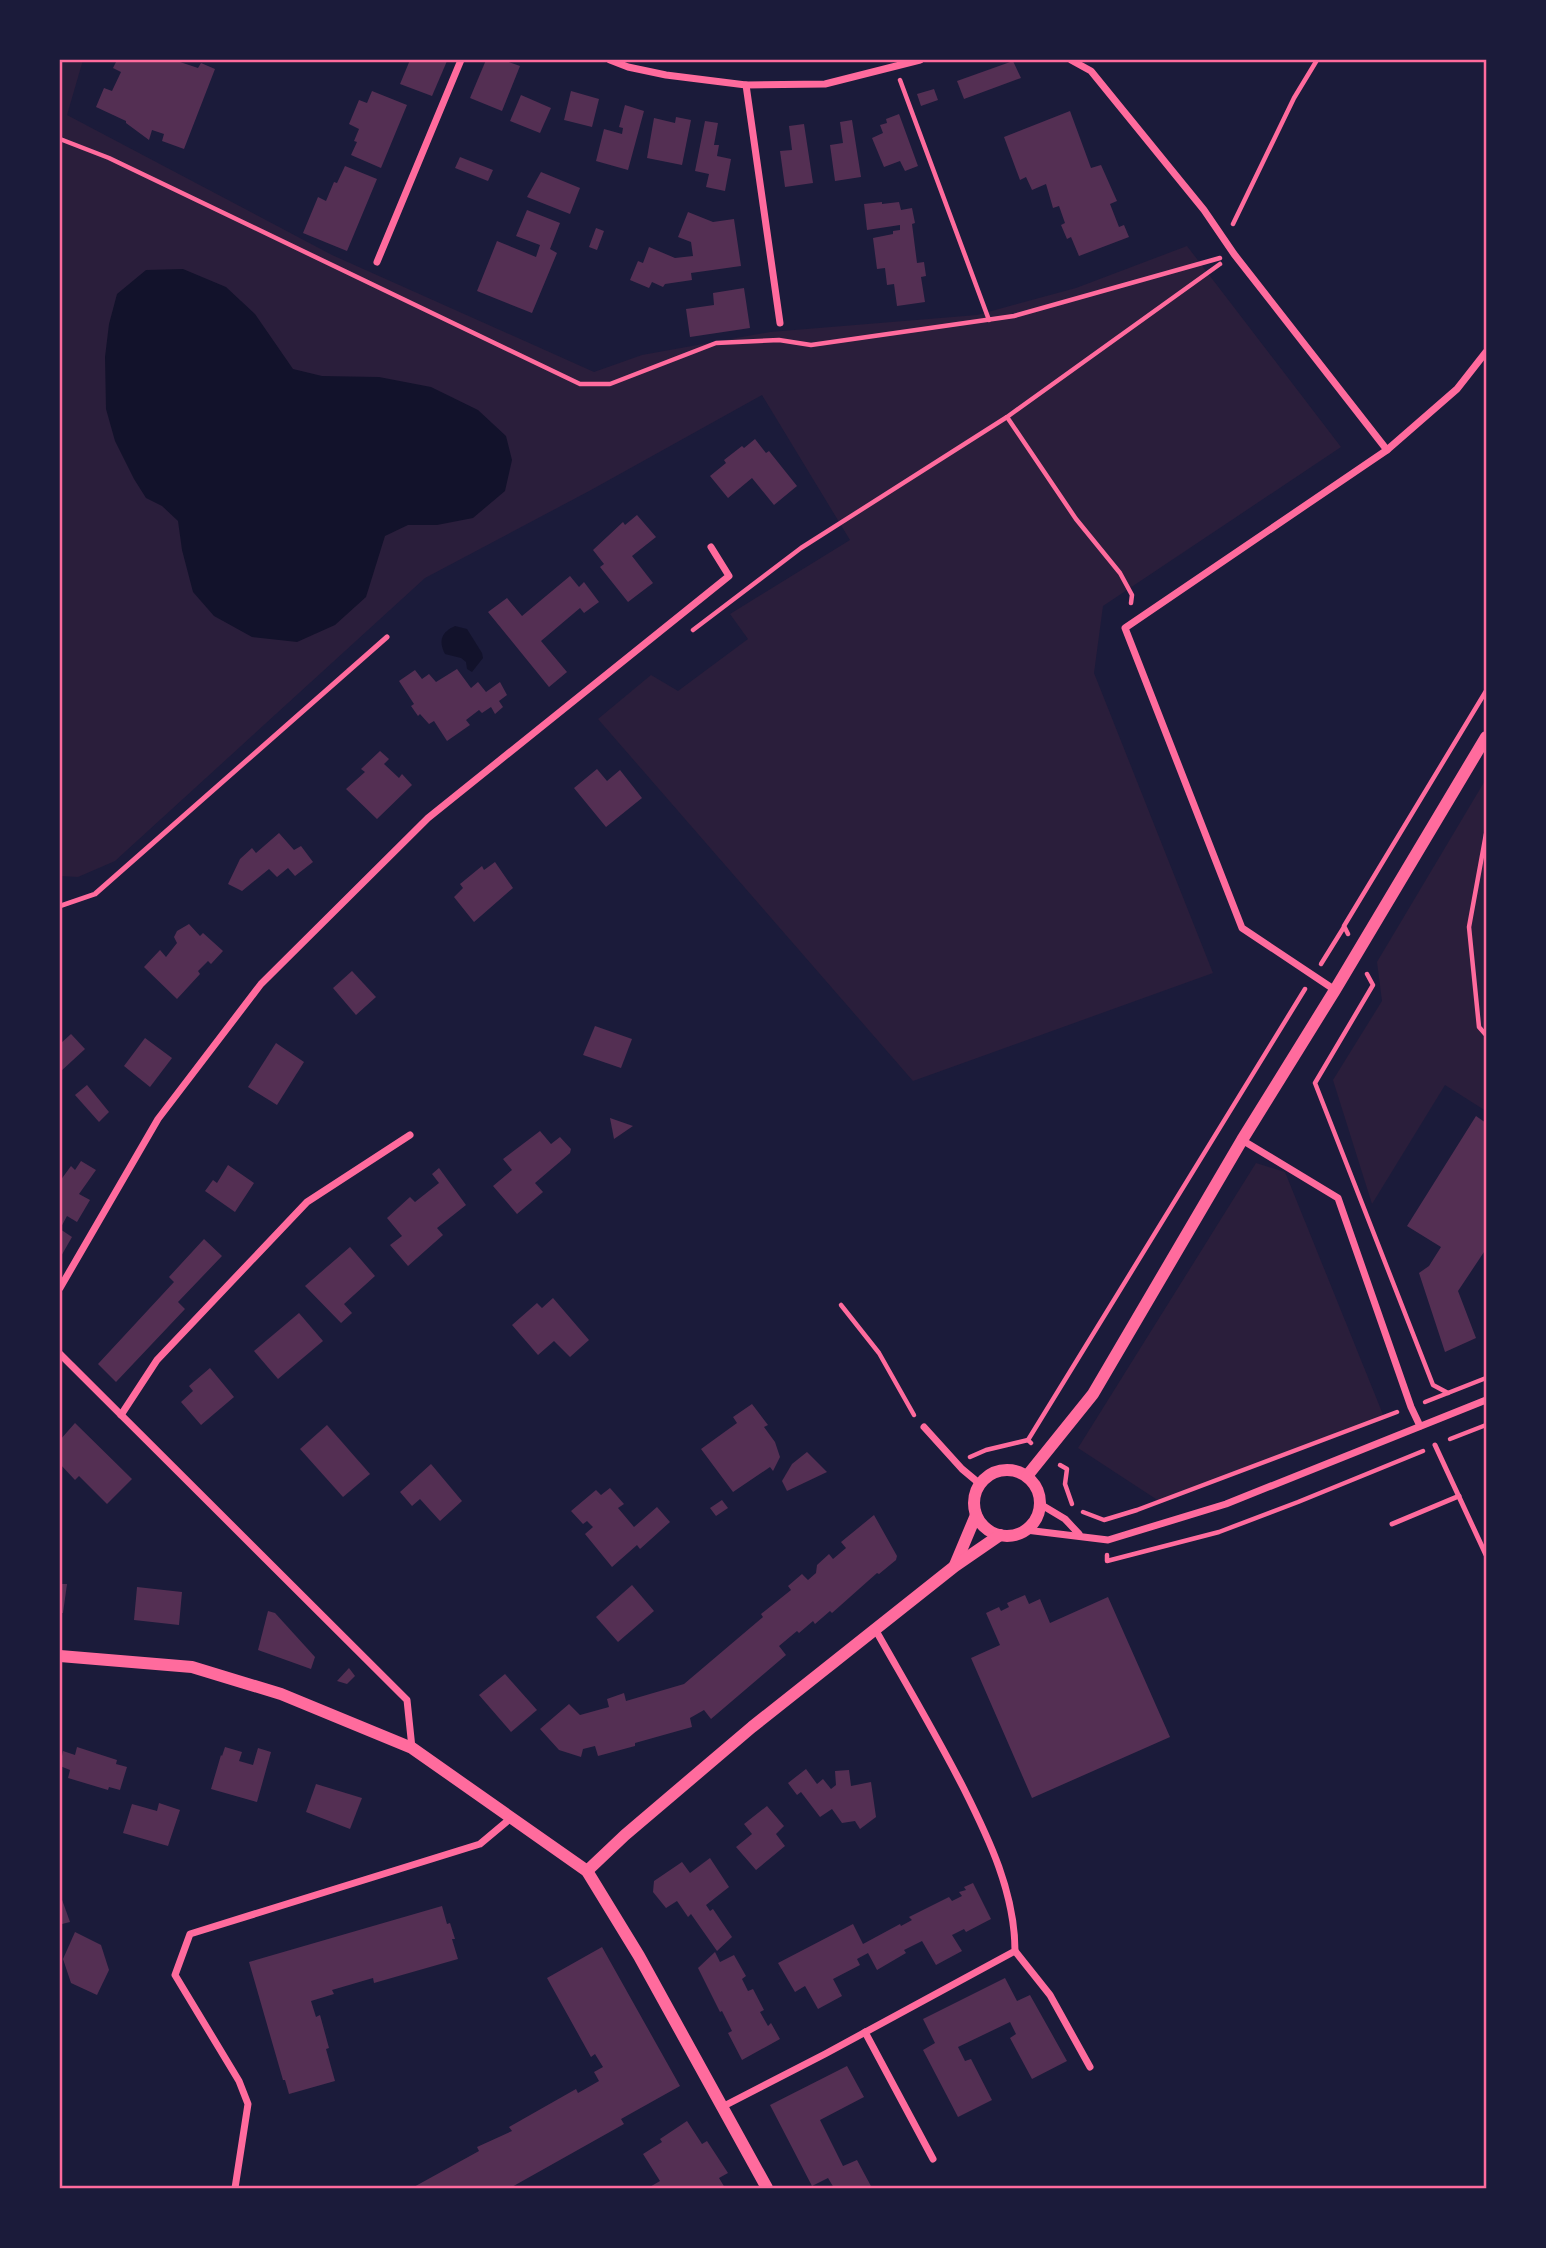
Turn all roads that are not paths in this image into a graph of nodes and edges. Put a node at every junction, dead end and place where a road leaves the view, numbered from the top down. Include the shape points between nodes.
1 (461, 60) edge
2 (610, 60) edge
3 (920, 60) edge
4 (1071, 60) edge
5 (746, 85) junction
6 (377, 262) dead end
7 (780, 323) dead end
8 (1486, 352) edge
9 (1387, 450) junction
10 (711, 547) dead end
11 (387, 636) dead end
12 (1486, 737) edge
13 (60, 906) edge
14 (1335, 990) junction
15 (410, 1135) dead end
16 (1242, 1140) junction
17 (60, 1288) edge
18 (60, 1354) edge
19 (1486, 1400) edge
20 (121, 1415) junction
21 (1420, 1426) junction
22 (924, 1427) road end
23 (1435, 1445) dead end
24 (1027, 1476) junction
25 (980, 1484) junction
26 (1459, 1496) junction
27 (1040, 1504) junction
28 (976, 1515) junction
29 (1392, 1524) dead end
30 (1026, 1530) junction
31 (1000, 1535) junction
32 (1080, 1535) junction
33 (1486, 1555) edge
34 (955, 1566) junction
35 (875, 1628) junction
36 (60, 1656) edge
37 (412, 1748) junction
38 (511, 1818) junction
39 (587, 1871) junction
40 (1015, 1951) junction
41 (208, 2029) junction
42 (199, 2032) dead end
43 (865, 2032) junction
44 (1090, 2067) dead end
45 (722, 2107) junction
46 (933, 2160) dead end
47 (235, 2189) edge
48 (767, 2189) edge

1 - 6 street
2 - 5 street via 666,75
3 - 5 street via 825,84
4 - 9 street via 1091,71 1204,210
5 - 7 street
8 - 9 street via 1457,389
9 - 14 street via 1125,628 1242,928
10 - 17 street via 729,576 428,818 261,984 158,1119
11 - 13 lane via 95,894
12 - 14 street
14 - 16 street
15 - 20 street via 307,1202 157,1360
16 - 21 street via 1338,1198
16 - 24 street via 1093,1394
18 - 20 street
19 - 21 street
20 - 37 street via 407,1700
21 - 32 street via 1226,1504 1108,1540
22 - 25 street
23 - 26 lane
24 - 25 street via 996,1471
24 - 27 street
25 - 28 street via 975,1494
26 - 29 lane
26 - 33 lane
27 - 30 street
27 - 32 street
28 - 31 street via 982,1525
28 - 34 street
30 - 31 street
30 - 32 street
31 - 34 street
34 - 35 street
35 - 39 street via 741,1736
35 - 40 street via 944,1749 991,1844 1015,1930
36 - 37 street via 192,1667 281,1694
37 - 38 street
38 - 39 street
38 - 41 street via 480,1844 190,1934 178,1956 175,1975
39 - 45 street
40 - 43 street
40 - 44 street via 1050,1995
41 - 42 lane
41 - 47 street via 248,2104
43 - 45 street
43 - 46 street
45 - 48 street

